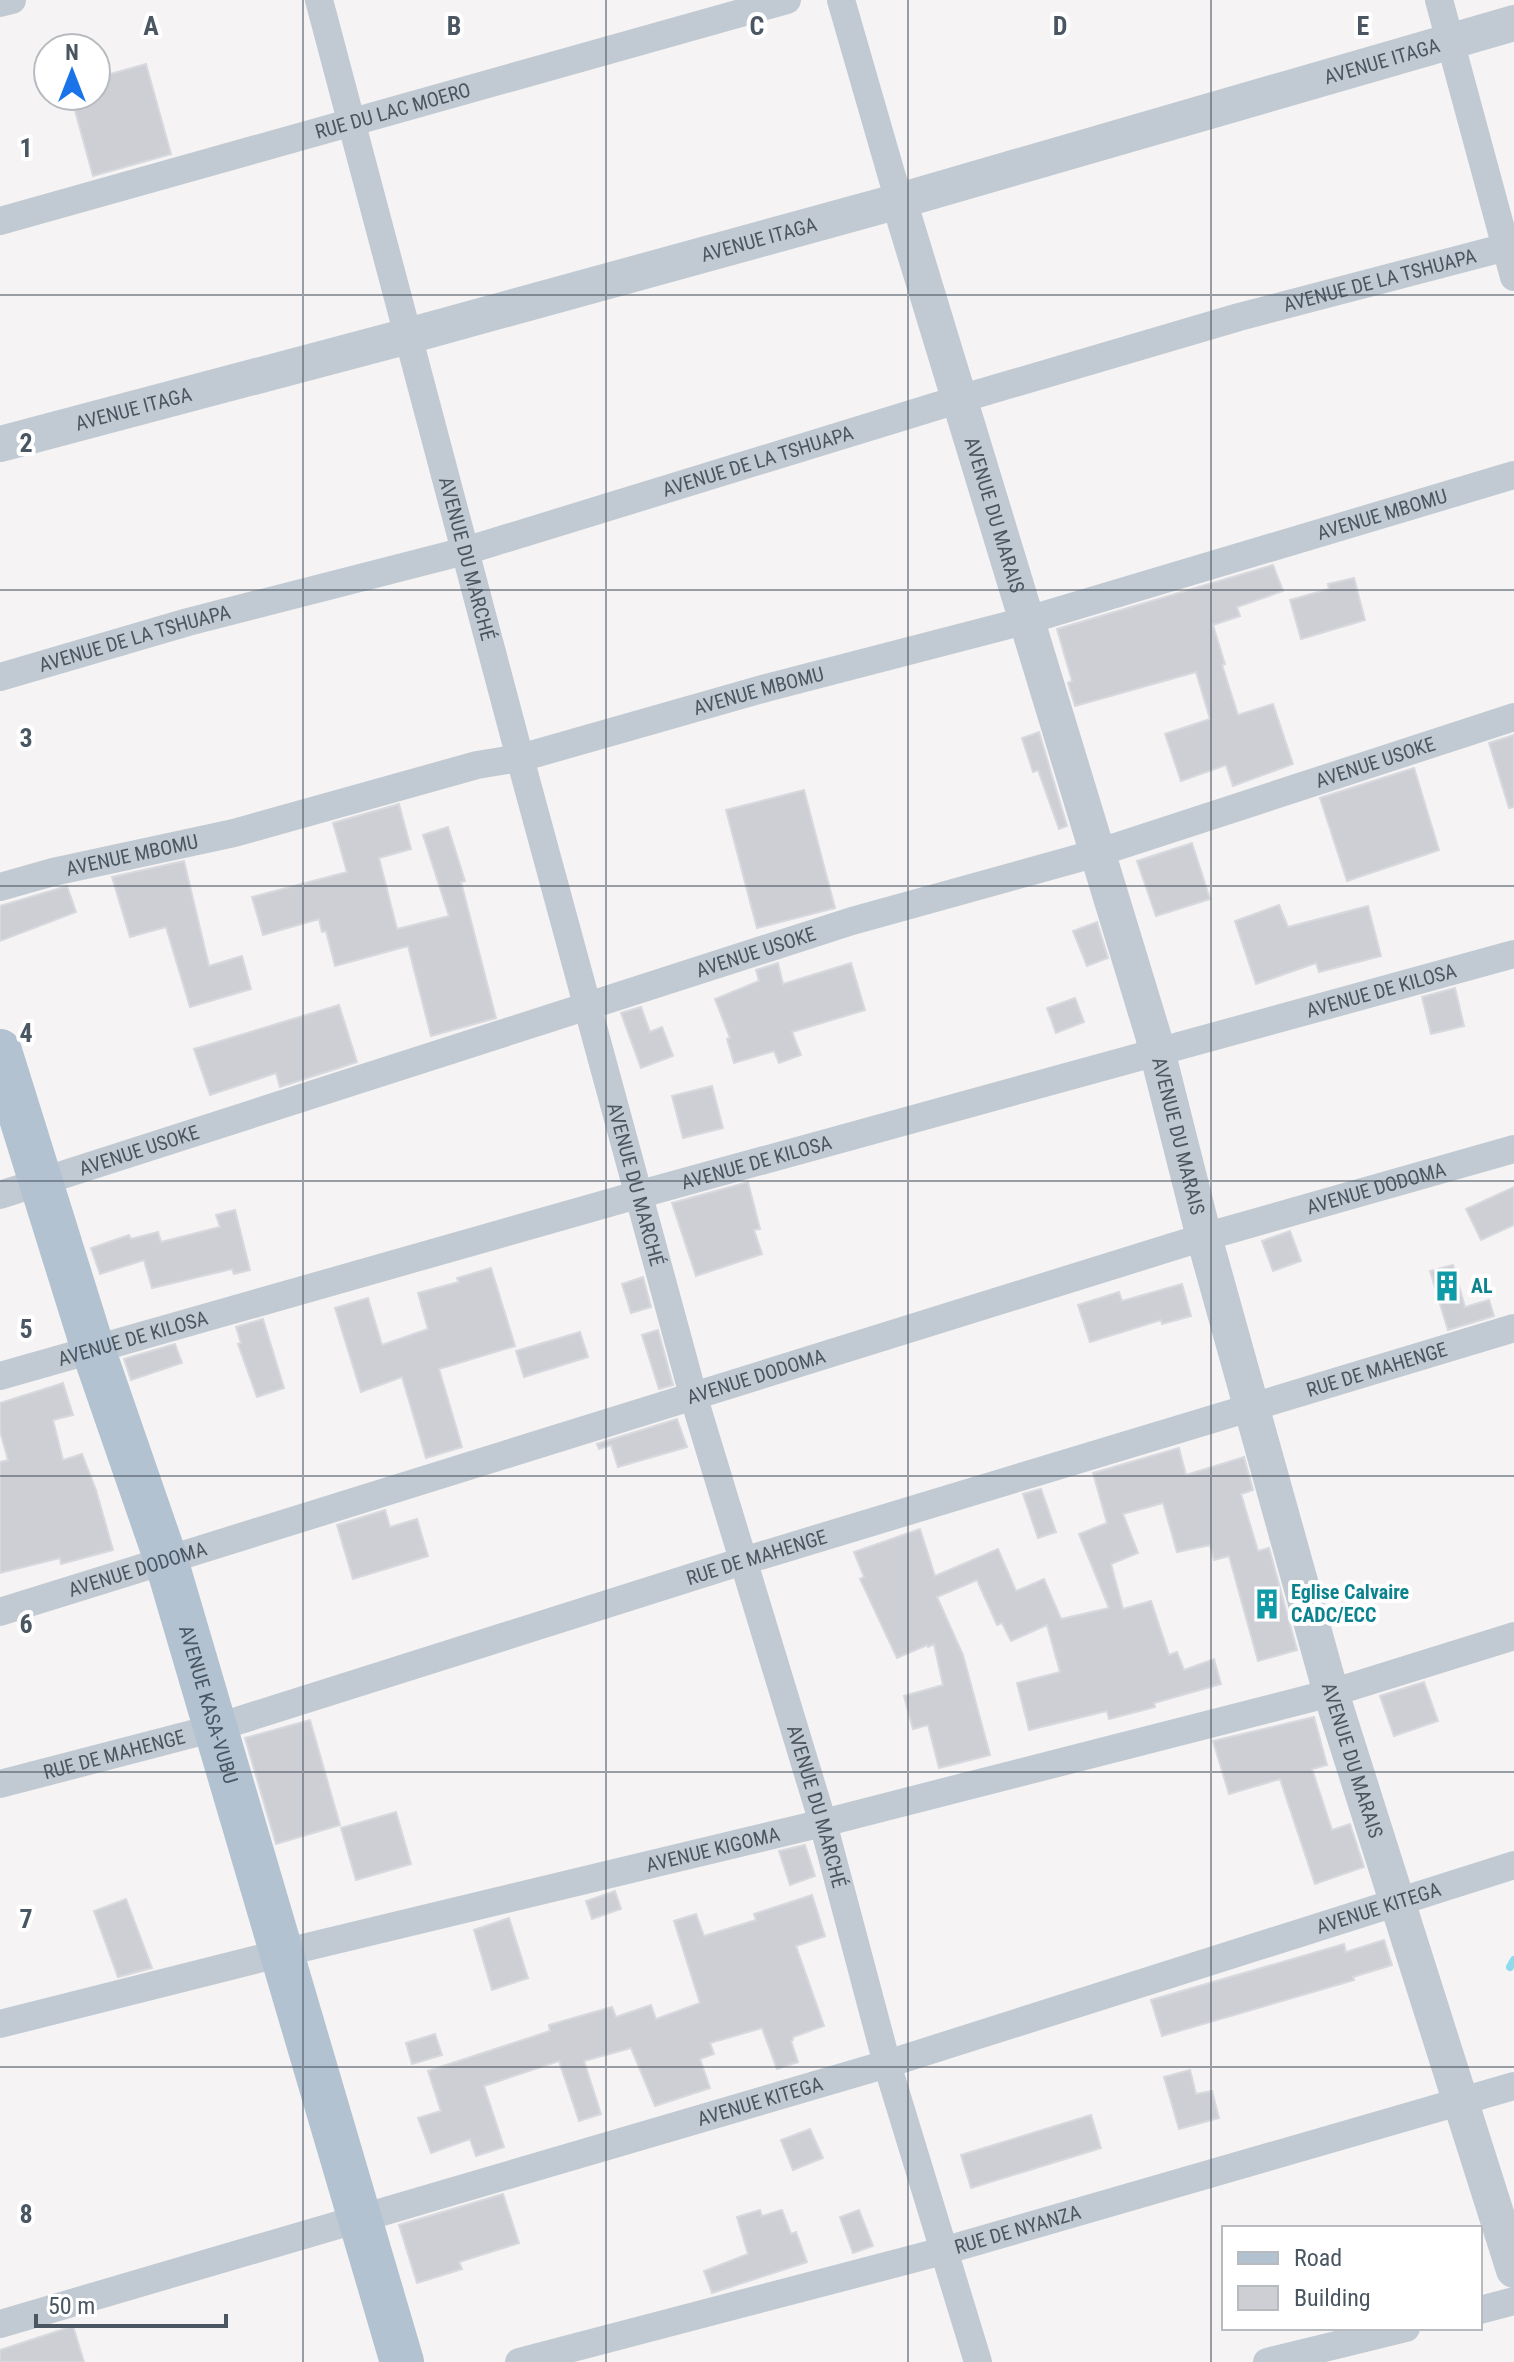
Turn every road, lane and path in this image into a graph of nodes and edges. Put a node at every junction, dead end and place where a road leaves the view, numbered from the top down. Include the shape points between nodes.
1 (12, 0) edge
2 (319, 0) edge
3 (787, 0) edge
4 (841, 0) edge
5 (1439, 0) edge
6 (0, 3) edge
7 (1514, 23) edge
8 (1451, 40) junction
9 (352, 124) junction
10 (899, 201) junction
11 (0, 221) edge
12 (1510, 246) edge
13 (1514, 277) edge
14 (408, 336) junction
15 (960, 399) junction
16 (0, 444) edge
17 (1514, 475) edge
18 (465, 551) junction
19 (1028, 620) junction
20 (0, 677) edge
21 (1514, 717) edge
22 (520, 758) junction
23 (1097, 853) junction
24 (0, 887) edge
25 (1514, 954) edge
26 (587, 1005) junction
27 (0, 1051) edge
28 (1157, 1052) junction
29 (1514, 1149) edge
30 (42, 1183) junction
31 (0, 1195) edge
32 (637, 1195) junction
33 (1204, 1237) junction
34 (1514, 1328) edge
35 (93, 1349) junction
36 (0, 1376) edge
37 (693, 1395) junction
38 (1251, 1406) junction
39 (166, 1560) junction
40 (743, 1561) junction
41 (0, 1612) edge
42 (1514, 1636) edge
43 (1331, 1693) junction
44 (215, 1728) junction
45 (0, 1784) edge
46 (823, 1823) junction
47 (1514, 1865) edge
48 (1396, 1901) junction
49 (282, 1953) junction
50 (0, 2024) edge
51 (887, 2064) junction
52 (1514, 2086) edge
53 (1460, 2101) junction
54 (360, 2217) junction
55 (943, 2251) junction
56 (1514, 2270) edge
57 (1514, 2301) edge
58 (1482, 2309) edge
59 (0, 2324) edge
60 (1398, 2330) edge
61 (402, 2362) edge
62 (519, 2362) edge
63 (978, 2362) edge
64 (1267, 2362) edge

1 - 6 street
2 - 9 street, AVENUE DU MARCHÉ
3 - 9 street, RUE DU LAC MOERO
4 - 10 street, AVENUE DU MARAIS
5 - 8 street
7 - 8 street, AVENUE ITAGA
8 - 10 street, AVENUE ITAGA
8 - 12 street
9 - 11 street, RUE DU LAC MOERO
9 - 14 street, AVENUE DU MARCHÉ
10 - 14 street, AVENUE ITAGA
10 - 15 street, AVENUE DU MARAIS
12 - 13 street
12 - 15 street, AVENUE DE LA TSHUAPA via 1239,317
14 - 16 street, AVENUE ITAGA
14 - 18 street, AVENUE DU MARCHÉ
15 - 18 street, AVENUE DE LA TSHUAPA
15 - 19 street, AVENUE DU MARAIS
17 - 19 street, AVENUE MBOMU
18 - 20 street, AVENUE DE LA TSHUAPA
18 - 22 street, AVENUE DU MARCHÉ
19 - 22 street, AVENUE MBOMU
19 - 23 street, AVENUE DU MARAIS
21 - 23 street, AVENUE USOKE
22 - 24 street, AVENUE MBOMU
22 - 26 street, AVENUE DU MARCHÉ
23 - 26 street, AVENUE USOKE via 852,921
23 - 28 street, AVENUE DU MARAIS
25 - 28 street, AVENUE DE KILOSA
26 - 30 street, AVENUE USOKE
26 - 32 street, AVENUE DU MARCHÉ
27 - 30 main road, AVENUE KASA-VUBU
28 - 32 street, AVENUE DE KILOSA
28 - 33 street, AVENUE DU MARAIS
29 - 33 street, AVENUE DODOMA
30 - 31 street, AVENUE USOKE
30 - 35 main road, AVENUE KASA-VUBU
32 - 35 street, AVENUE DE KILOSA
32 - 37 street, AVENUE DU MARCHÉ
33 - 37 street, AVENUE DODOMA
33 - 38 street, AVENUE DU MARAIS
34 - 38 street, RUE DE MAHENGE
35 - 36 street, AVENUE DE KILOSA
35 - 39 main road, AVENUE KASA-VUBU
37 - 39 street, AVENUE DODOMA
37 - 40 street, AVENUE DU MARCHÉ
38 - 40 street, RUE DE MAHENGE
38 - 43 street, AVENUE DU MARAIS
39 - 41 street, AVENUE DODOMA
39 - 44 main road, AVENUE KASA-VUBU
40 - 44 street, RUE DE MAHENGE
40 - 46 street, AVENUE DU MARCHÉ
42 - 43 street, AVENUE KIGOMA
43 - 46 street, AVENUE KIGOMA
43 - 48 street, AVENUE DU MARAIS
44 - 45 street, RUE DE MAHENGE
44 - 49 main road, AVENUE KASA-VUBU
46 - 49 street, AVENUE KIGOMA
46 - 51 street, AVENUE DU MARCHÉ
47 - 48 street, AVENUE KITEGA
48 - 51 street, AVENUE KITEGA
48 - 53 street, AVENUE DU MARAIS
49 - 50 street, AVENUE KIGOMA
49 - 54 main road, AVENUE KASA-VUBU
51 - 54 street, AVENUE KITEGA
51 - 55 street, AVENUE DU MARCHÉ
52 - 53 street, RUE DE NYANZA
53 - 55 street, RUE DE NYANZA
53 - 56 street, AVENUE DU MARAIS
54 - 59 street, AVENUE KITEGA
54 - 61 main road, AVENUE KASA-VUBU
55 - 62 street, RUE DE NYANZA
55 - 63 street, AVENUE DU MARCHÉ
57 - 58 street
60 - 64 street

